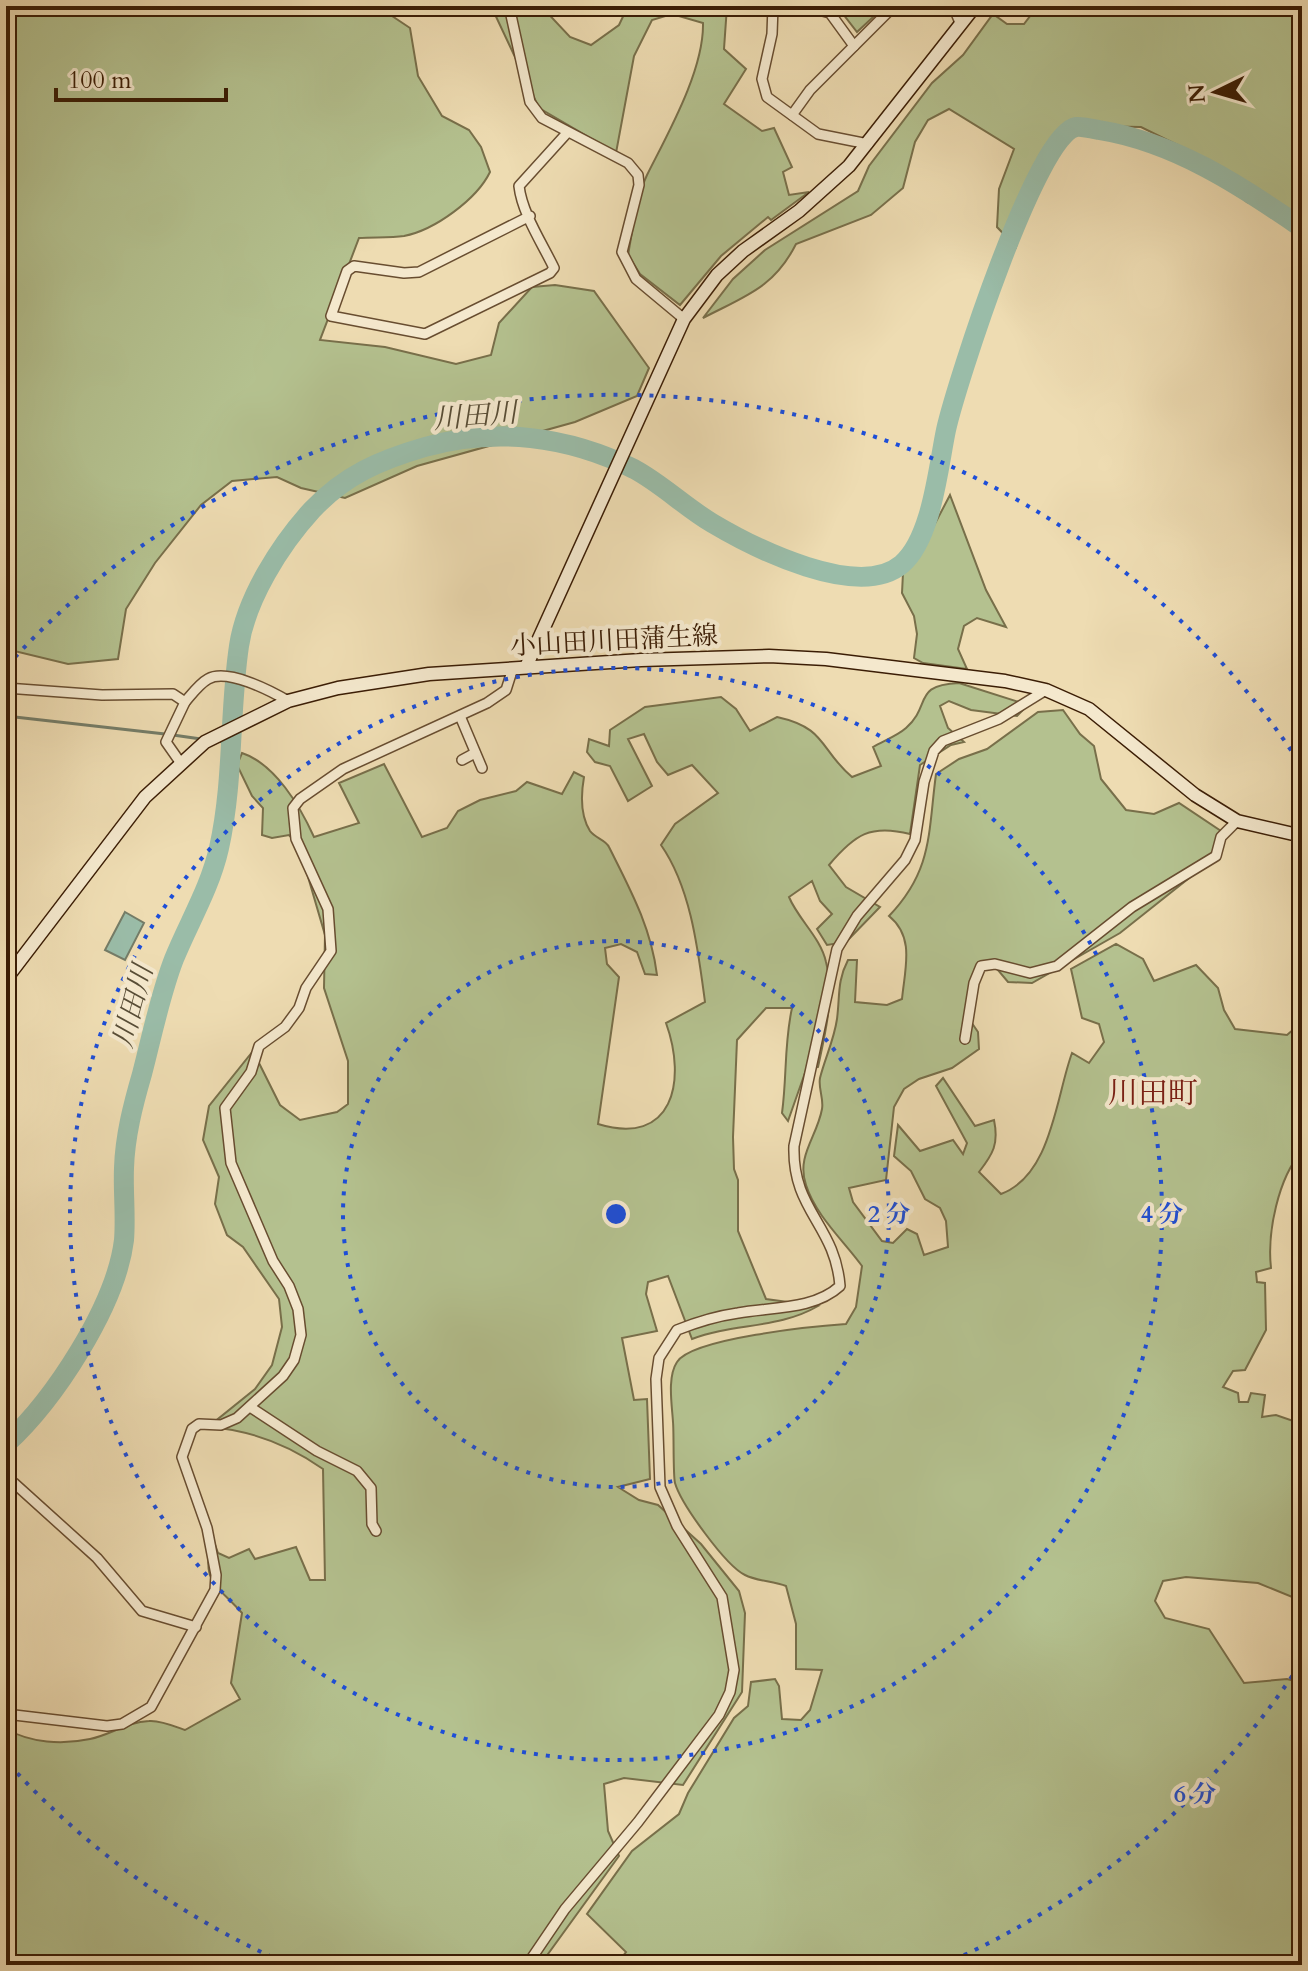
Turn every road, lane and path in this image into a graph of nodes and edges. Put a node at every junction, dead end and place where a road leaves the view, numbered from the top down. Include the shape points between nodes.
1 (509, 6) edge
2 (773, 6) edge
3 (804, 6) edge
4 (894, 6) edge
5 (953, 6) edge
6 (975, 6) edge
7 (834, 10) edge
8 (961, 25) junction
9 (854, 46) junction
10 (792, 115) junction
11 (567, 133) junction
12 (868, 144) junction
13 (530, 216) junction
14 (684, 319) junction
15 (519, 667) junction
16 (6, 688) edge
17 (1046, 690) junction
18 (288, 701) junction
19 (185, 702) junction
20 (460, 716) junction
21 (475, 753) junction
22 (462, 760) dead end
23 (180, 762) junction
24 (482, 768) dead end
25 (1237, 821) junction
26 (1302, 836) edge
27 (6, 979) edge
28 (965, 1039) dead end
29 (250, 1407) junction
30 (6, 1490) edge
31 (376, 1531) dead end
32 (196, 1627) junction
33 (6, 1714) edge
34 (527, 1965) edge

1 - 11 street via 530,102 542,118
2 - 10 street via 763,88
3 - 7 street
4 - 9 street
5 - 8 street
6 - 8 main road
7 - 9 street
8 - 12 main road
9 - 10 street
10 - 12 street via 831,139
11 - 13 street via 519,186
11 - 14 street via 628,163 638,175 622,252 636,279
12 - 14 main road via 822,192 734,259
13 - 13 street via 554,268 550,273 425,334 331,316 347,271 354,266 419,272
14 - 15 main road
15 - 17 main road, 小山田川田蒲生線 via 794,656
15 - 18 main road, 小山田川田蒲生線 via 403,677
15 - 20 street via 506,690
16 - 19 street via 173,694
17 - 25 main road, 小山田川田蒲生線 via 1102,718 1195,795
17 - 34 street via 999,719 952,736 934,751 915,840 837,949 794,1146 793,1173 804,1203 838,1258 840,1286 804,1304 736,1313 677,1330 659,1358 660,1487 677,1526 722,1597 734,1670 730,1692 719,1715
18 - 19 street via 259,685 218,676
18 - 23 main road, 小山田川田蒲生線 via 205,742
19 - 23 street via 166,742
20 - 21 street
20 - 29 street via 343,769 293,808 296,839 328,909 331,951 285,1027 259,1046 251,1072 225,1108 231,1163 289,1286 301,1335 283,1376
21 - 22 street
21 - 24 street
23 - 27 main road, 小山田川田蒲生線 via 145,797
25 - 26 main road, 小山田川田蒲生線
25 - 28 street via 1221,837 1216,856 1132,907 1057,966 1030,973 981,966
29 - 31 street via 357,1471 371,1488
29 - 32 street via 221,1425 192,1429 182,1457 207,1528 216,1575 215,1590
30 - 32 street via 14,1483 97,1558 142,1611
32 - 33 street via 151,1707 122,1724

